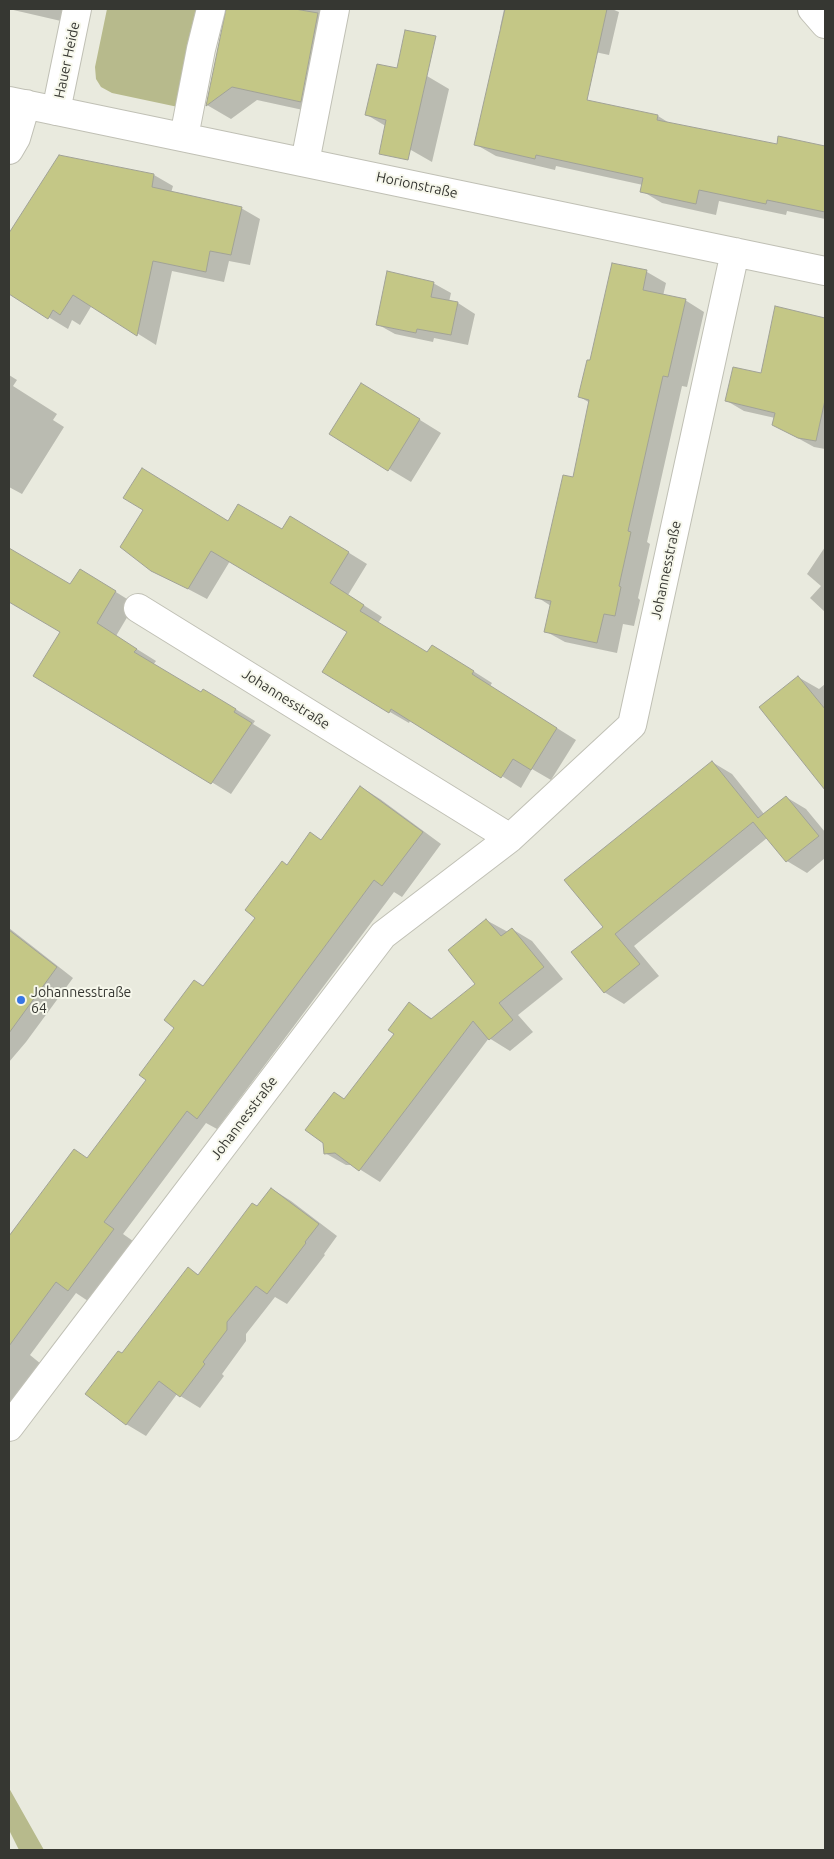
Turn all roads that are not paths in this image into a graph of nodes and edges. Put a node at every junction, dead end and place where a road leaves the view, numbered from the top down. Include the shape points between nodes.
1 (78, 9) edge
2 (211, 9) edge
3 (335, 9) edge
4 (812, 9) edge
5 (825, 24) edge
6 (17, 102) edge
7 (56, 111) junction
8 (184, 137) junction
9 (9, 150) edge
10 (305, 162) junction
11 (736, 252) junction
12 (825, 271) edge
13 (138, 608) dead end
14 (510, 838) junction
15 (9, 1427) edge

1 - 7 street, Hauer Heide
2 - 8 street
3 - 10 street
4 - 5 street
6 - 7 street, Horionstraße
6 - 9 street via 16,138
7 - 8 street, Horionstraße
8 - 10 street, Horionstraße
10 - 11 street, Horionstraße
11 - 12 street, Horionstraße
11 - 14 street, Johannesstraße via 632,725
13 - 14 street, Johannesstraße
14 - 15 street, Johannesstraße via 383,935

